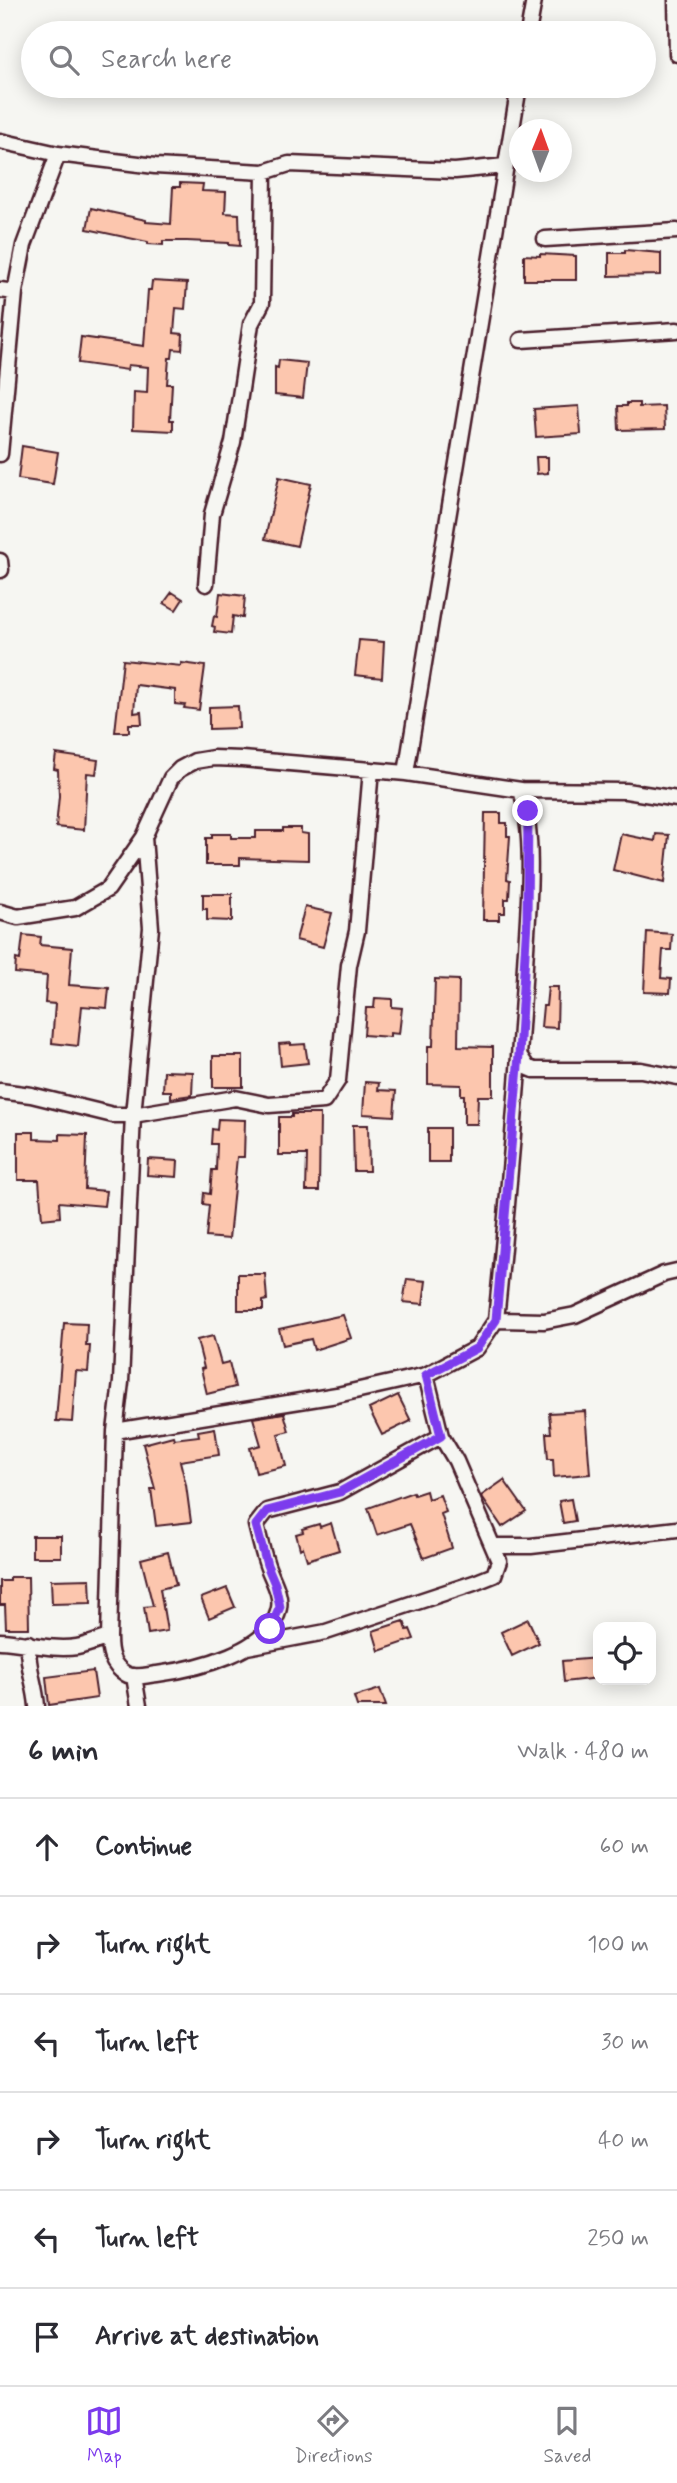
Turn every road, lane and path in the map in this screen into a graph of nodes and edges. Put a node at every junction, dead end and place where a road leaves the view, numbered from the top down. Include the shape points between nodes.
1 (534, 0) edge
2 (676, 4) edge
3 (530, 21) edge
4 (677, 54) edge
5 (517, 98) edge
6 (0, 141) edge
7 (58, 154) junction
8 (505, 166) junction
9 (264, 172) junction
10 (677, 231) edge
11 (545, 239) dead end
12 (7, 291) edge
13 (677, 330) edge
14 (521, 340) dead end
15 (0, 454) edge
16 (0, 561) edge
17 (1, 570) edge
18 (206, 584) dead end
19 (371, 770) junction
20 (406, 773) junction
21 (521, 790) junction
22 (677, 799) edge
23 (144, 837) junction
24 (0, 912) edge
25 (519, 1055) junction
26 (677, 1077) edge
27 (0, 1091) edge
28 (133, 1115) junction
29 (677, 1271) edge
30 (496, 1320) junction
31 (426, 1375) junction
32 (115, 1431) junction
33 (441, 1436) junction
34 (677, 1528) edge
35 (493, 1546) junction
36 (109, 1637) junction
37 (0, 1641) edge
38 (27, 1643) junction
39 (247, 1647) junction
40 (134, 1676) junction
41 (37, 1706) edge
42 (139, 1706) edge

1 - 3 street
2 - 4 street
5 - 8 street
6 - 7 street
7 - 9 street via 155,166
7 - 12 street
8 - 9 street via 455,171 289,164
8 - 20 street
9 - 18 street via 262,303 251,324 233,442 212,514
10 - 11 street
12 - 15 street
13 - 14 street
16 - 17 street
19 - 20 street
19 - 23 street via 232,758 195,761 171,778
19 - 28 street via 338,1080 324,1101 269,1105 235,1098
20 - 21 street
21 - 22 street via 625,791
21 - 25 street via 528,811 528,884
23 - 24 street via 108,888 75,908 19,917
23 - 28 street via 151,928
25 - 26 street via 534,1070 641,1070
25 - 30 street
27 - 28 street via 113,1115
28 - 32 street
29 - 30 street via 575,1315 544,1321
30 - 31 street via 477,1348
31 - 32 street via 337,1395
31 - 33 street
32 - 36 street
33 - 35 street
33 - 39 street via 340,1492 267,1511 261,1517 256,1525 280,1607 270,1629
34 - 35 street via 531,1546
35 - 39 street via 499,1560 494,1575 326,1632
36 - 38 street via 77,1647
36 - 40 street via 110,1656
37 - 38 street
38 - 41 street
39 - 40 street via 214,1662
40 - 42 street

